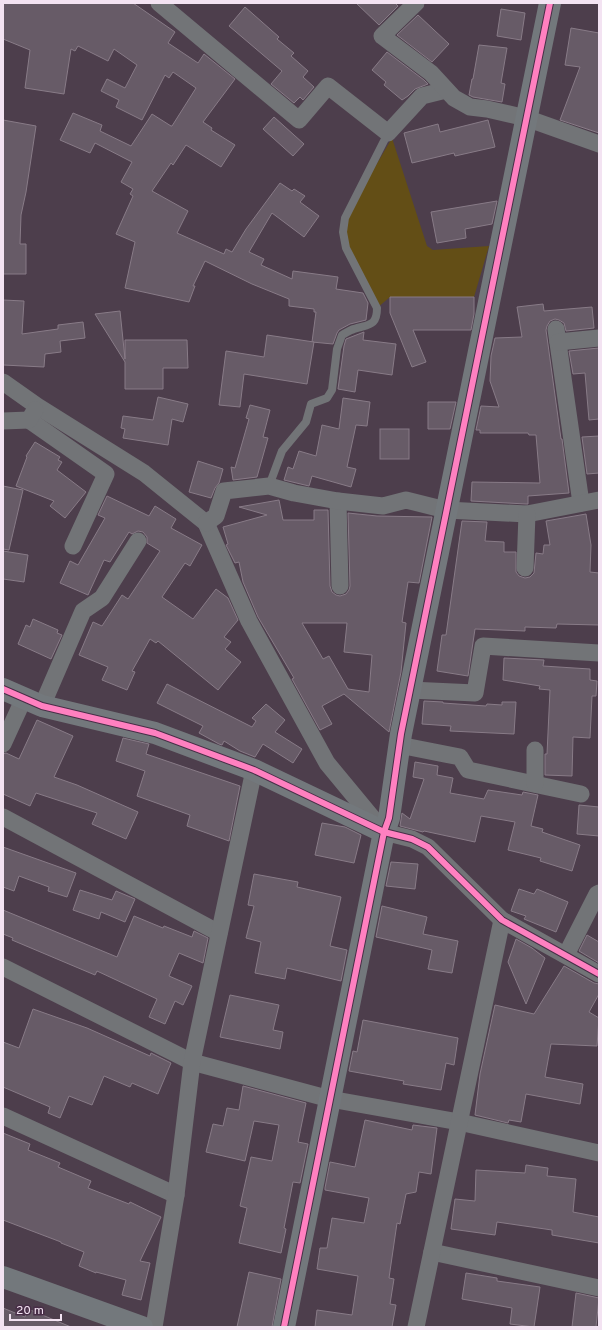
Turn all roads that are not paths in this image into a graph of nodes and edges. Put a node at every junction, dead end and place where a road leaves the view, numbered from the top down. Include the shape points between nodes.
1 (159, 3) edge
2 (416, 3) edge
3 (550, 3) edge
4 (446, 90) junction
5 (526, 118) junction
6 (388, 133) junction
7 (599, 144) edge
8 (599, 338) edge
9 (3, 382) edge
10 (33, 413) junction
11 (3, 421) edge
12 (269, 486) junction
13 (599, 500) edge
14 (338, 501) junction
15 (581, 503) junction
16 (446, 510) junction
17 (527, 514) junction
18 (206, 523) junction
19 (138, 541) dead end
20 (73, 546) dead end
21 (525, 568) dead end
22 (340, 586) dead end
23 (599, 653) edge
24 (3, 689) edge
25 (410, 690) junction
26 (33, 702) junction
27 (3, 744) edge
28 (399, 745) junction
29 (535, 750) dead end
30 (254, 770) junction
31 (535, 784) junction
32 (581, 794) dead end
33 (3, 817) edge
34 (384, 832) junction
35 (599, 893) edge
36 (502, 920) junction
37 (220, 933) junction
38 (566, 955) junction
39 (3, 967) edge
40 (599, 974) edge
41 (192, 1062) junction
42 (330, 1099) junction
43 (3, 1116) edge
44 (459, 1122) junction
45 (599, 1152) edge
46 (176, 1195) junction
47 (432, 1252) junction
48 (3, 1277) edge
49 (599, 1288) edge
50 (142, 1327) edge
51 (154, 1327) edge
52 (284, 1327) edge
53 (416, 1327) edge

1 - 6 street via 299,120 328,86
2 - 4 street via 382,36 431,73
3 - 5 street
4 - 5 street via 470,108 487,109
4 - 6 street via 422,96
5 - 7 street
5 - 16 street
6 - 12 lane via 345,218 343,232 346,248 377,308 377,317 371,324 352,329 342,335 337,349 332,390 327,398 311,404 306,422 282,451
8 - 15 street via 557,335
9 - 10 street
10 - 11 street
10 - 18 street via 144,473
10 - 20 street via 106,474
12 - 14 street
12 - 18 street via 224,491 216,516
13 - 15 street
14 - 16 street via 383,506 406,500
14 - 22 street
15 - 17 street
16 - 17 street
16 - 25 street
17 - 21 street
18 - 34 street via 249,620 327,763
19 - 26 street via 102,598 83,611
23 - 25 street via 483,646 475,693
24 - 26 street
25 - 28 street
26 - 27 street
26 - 30 street via 155,733
28 - 31 street via 460,757 468,770
28 - 34 street via 389,818
29 - 31 street
30 - 34 street
30 - 37 street
31 - 32 street
33 - 37 street
34 - 36 street via 412,839 428,847
34 - 42 street
35 - 38 street
36 - 38 street
36 - 44 street
37 - 41 street
38 - 40 street
39 - 41 street
41 - 42 street
41 - 46 street
42 - 44 street
42 - 52 street
43 - 46 street
44 - 45 street
44 - 47 street
46 - 51 street
47 - 49 street
47 - 53 street
48 - 50 street

